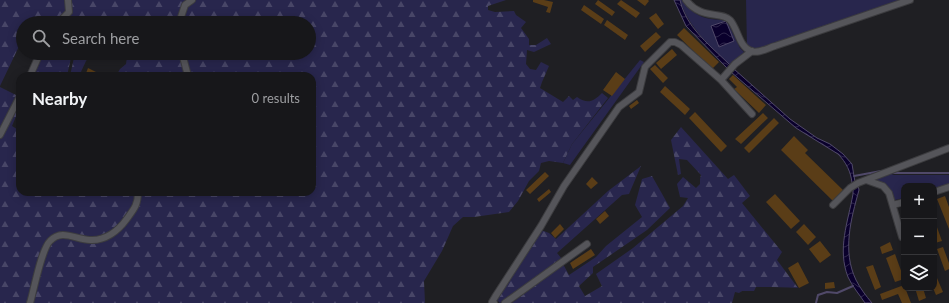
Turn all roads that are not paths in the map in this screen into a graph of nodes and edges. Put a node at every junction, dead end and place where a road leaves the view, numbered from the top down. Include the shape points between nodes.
1 (68, 0) edge
2 (192, 0) edge
3 (686, 0) edge
4 (910, 0) edge
5 (65, 16) edge
6 (181, 16) edge
7 (752, 52) junction
8 (37, 60) edge
9 (184, 60) edge
10 (32, 72) edge
11 (187, 72) edge
12 (721, 80) junction
13 (16, 104) edge
14 (752, 114) dead end
15 (0, 134) edge
16 (949, 148) edge
17 (866, 180) junction
18 (949, 187) edge
19 (937, 191) edge
20 (138, 196) edge
21 (901, 203) edge
22 (833, 205) dead end
23 (893, 205) junction
24 (901, 233) edge
25 (587, 244) dead end
26 (30, 303) edge
27 (494, 303) edge
28 (505, 303) edge

1 - 5 street via 69,12
2 - 6 street via 185,5
3 - 7 street via 697,11 729,19 745,48
4 - 7 street
7 - 12 street via 735,64
8 - 10 street
9 - 11 street
12 - 14 street
12 - 27 street via 681,45 670,42 645,67 639,92 619,107 564,186 492,302
13 - 15 street
16 - 17 street
17 - 22 street via 850,188
17 - 23 street via 883,186
18 - 19 street
20 - 26 street via 138,202 113,234 96,240 62,235 51,240 43,253
21 - 23 street
23 - 24 street
25 - 28 street

